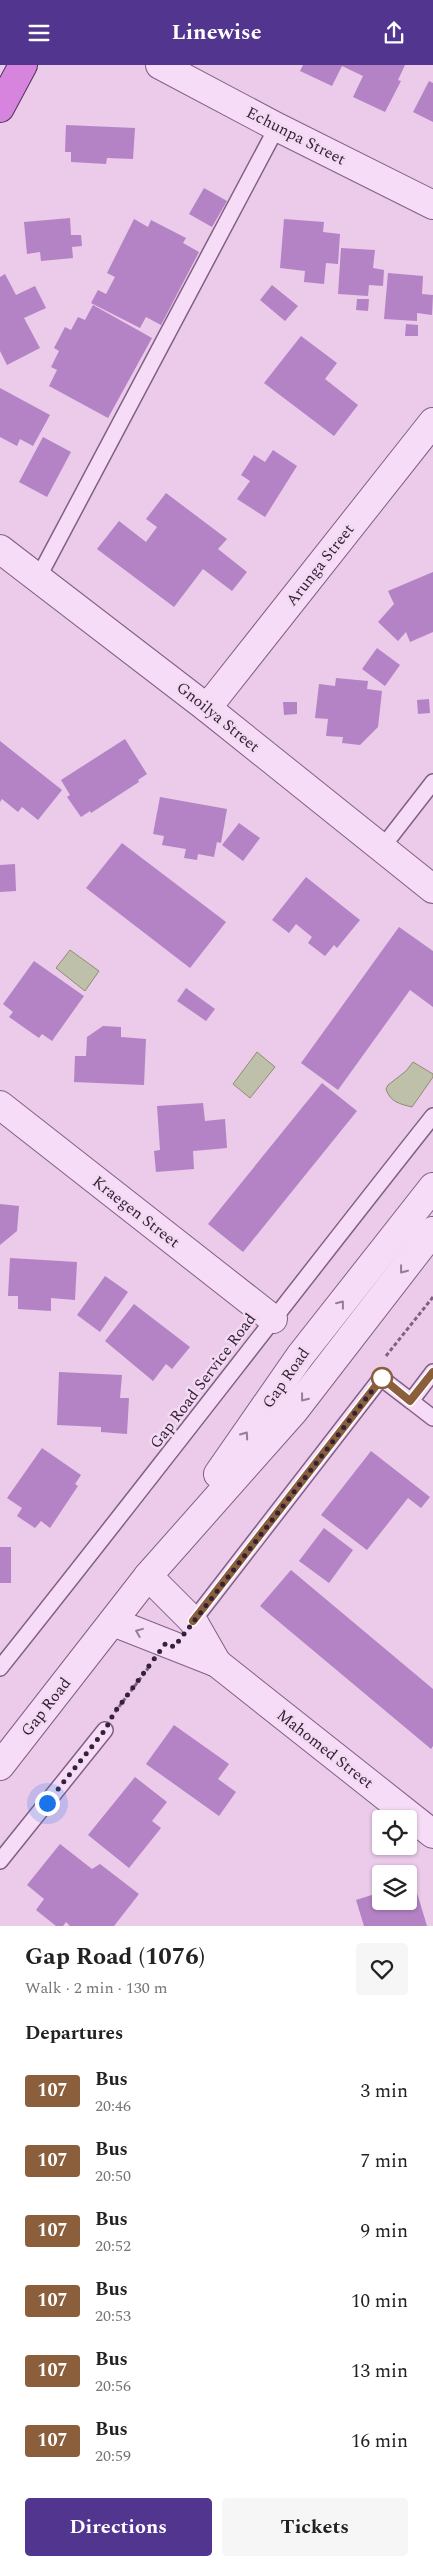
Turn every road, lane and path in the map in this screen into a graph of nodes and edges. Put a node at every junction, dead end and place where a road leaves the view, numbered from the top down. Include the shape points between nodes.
1 (23, 65) edge
2 (160, 65) edge
3 (0, 108) edge
4 (277, 127) junction
5 (433, 205) edge
6 (433, 422) edge
7 (0, 549) edge
8 (38, 578) junction
9 (208, 708) junction
10 (433, 782) edge
11 (381, 849) junction
12 (433, 889) edge
13 (0, 1105) edge
14 (433, 1116) edge
15 (433, 1187) edge
16 (424, 1214) edge
17 (433, 1231) edge
18 (433, 1297) edge
19 (272, 1319) junction
20 (433, 1372) edge
21 (382, 1378) junction
22 (410, 1401) junction
23 (433, 1418) edge
24 (148, 1576) junction
25 (193, 1621) junction
26 (113, 1622) junction
27 (170, 1645) junction
28 (217, 1663) junction
29 (0, 1668) edge
30 (105, 1730) joint
31 (0, 1766) edge
32 (433, 1834) edge
33 (0, 1861) edge

1 - 3 highway
2 - 4 street, Echunpa Street
4 - 5 street, Echunpa Street
4 - 8 lane
6 - 9 street, Arunga Street
7 - 8 street, Gnoilya Street
8 - 9 street, Gnoilya Street
9 - 11 street, Gnoilya Street
10 - 11 lane
11 - 12 street, Gnoilya Street
13 - 19 street, Kraegen Street
14 - 19 lane, Gap Road Service Road
15 - 16 street, Gap Road
24 -> 16 street, Gap Road via 300,1356
17 -> 24 street, Gap Road via 294,1411
18 - 21 path via 381,1363
19 - 29 lane, Gap Road Service Road via 137,1497
20 - 22 lane
21 - 22 lane
21 - 25 lane
22 - 23 lane
24 - 25 street, Mahomed Street
24 - 26 street, Gap Road
25 - 27 street
25 - 28 street, Mahomed Street
27 -> 26 street, Mahomed Street
26 - 31 street, Gap Road
27 - 28 street, Mahomed Street
27 - 30 path via 114,1713
28 - 32 street, Mahomed Street
30 - 33 lane

